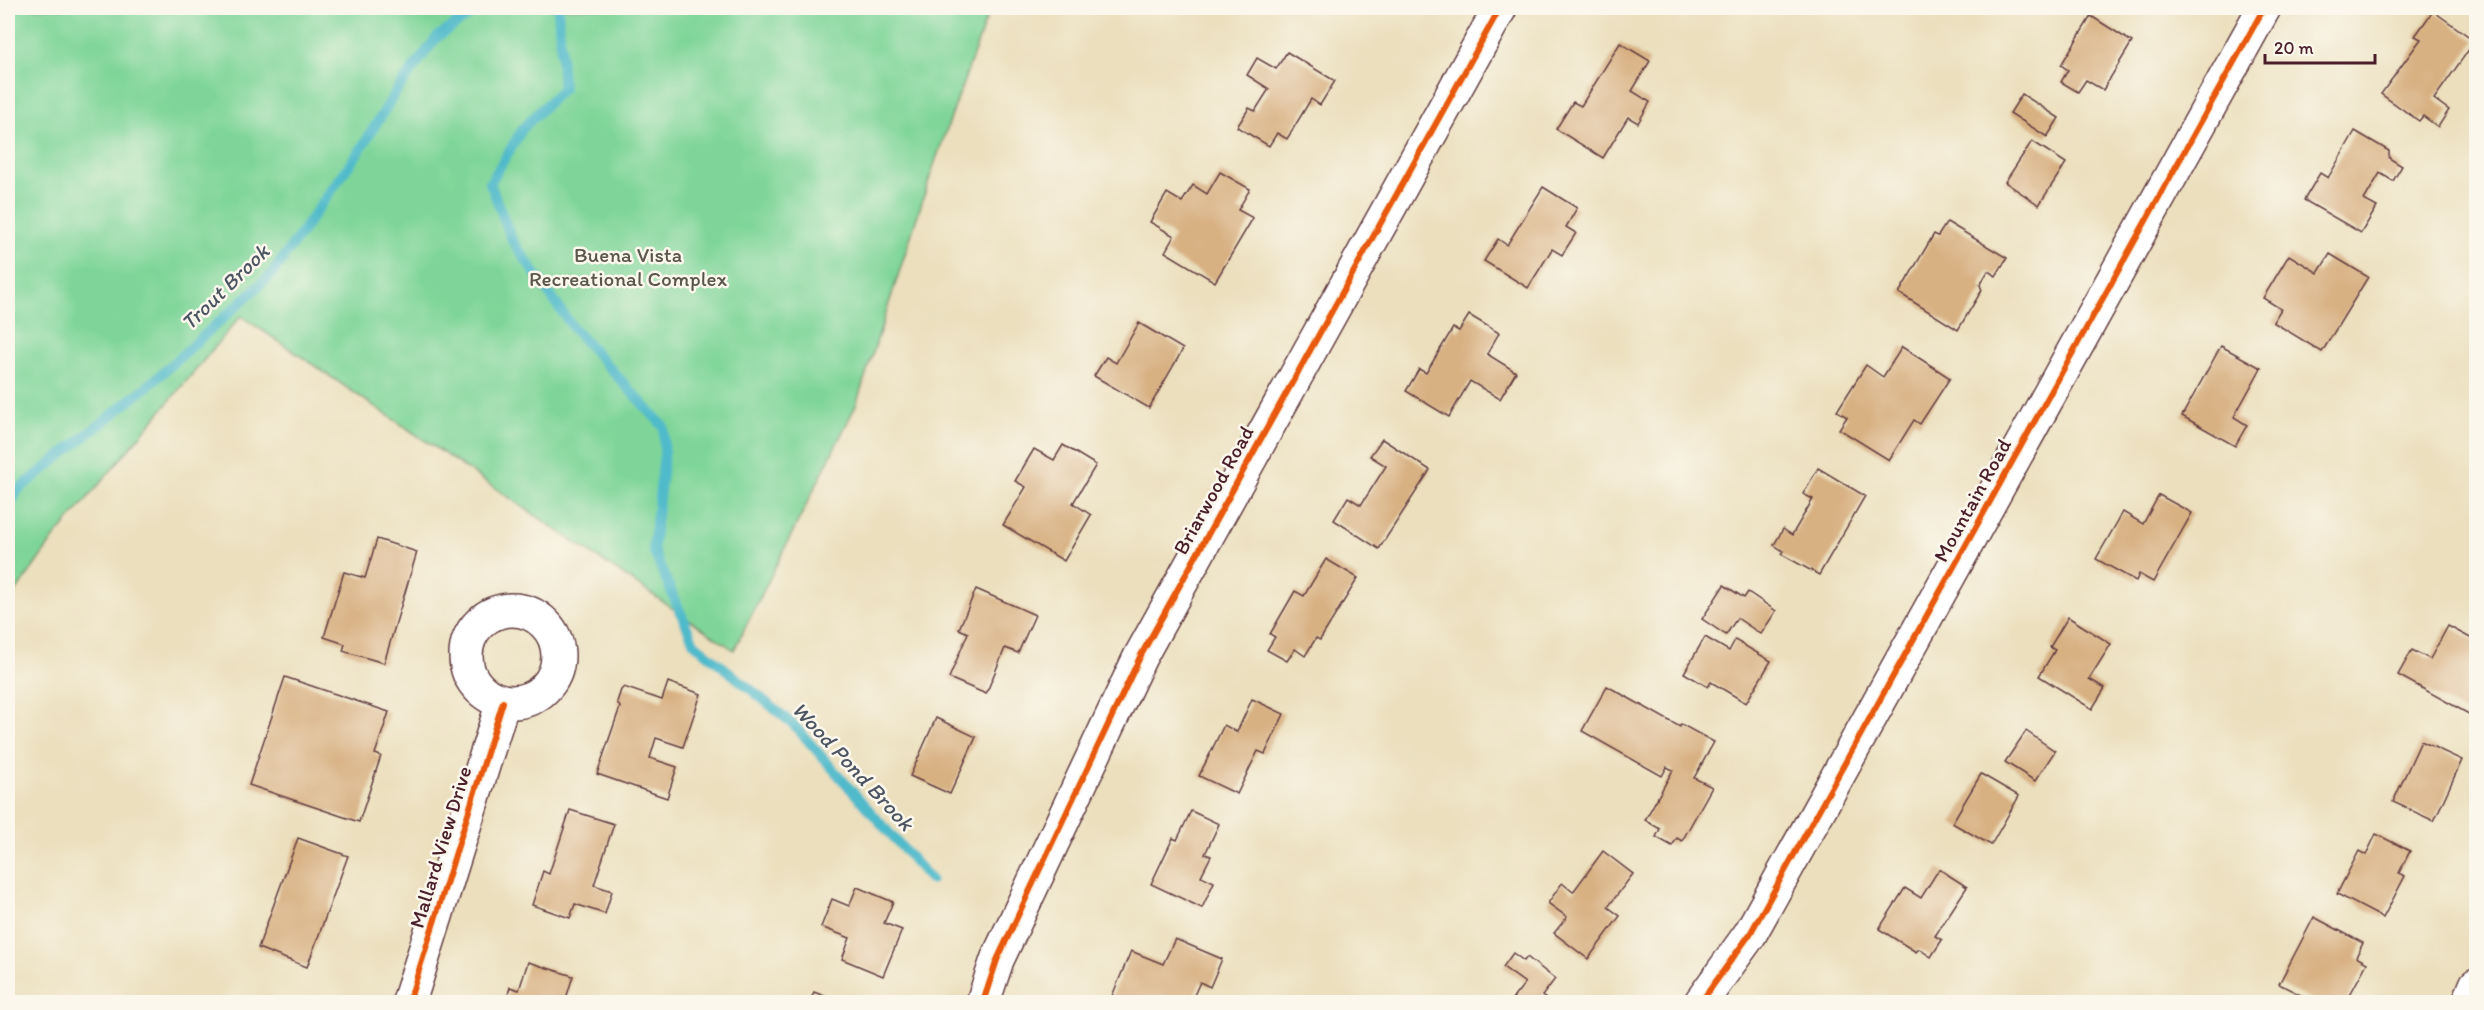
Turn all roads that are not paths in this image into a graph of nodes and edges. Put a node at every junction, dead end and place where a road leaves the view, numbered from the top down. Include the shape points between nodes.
1 (1500, 8) edge
2 (2264, 8) edge
3 (503, 702) dead end
4 (2476, 985) edge
5 (409, 1002) edge
6 (983, 1002) edge
7 (1701, 1002) edge
8 (2469, 1002) edge

1 - 6 street, Briarwood Road via 1140,657 997,960
2 - 7 street, Mountain Road via 1750,934
3 - 5 street, Mallard View Drive
4 - 8 street

